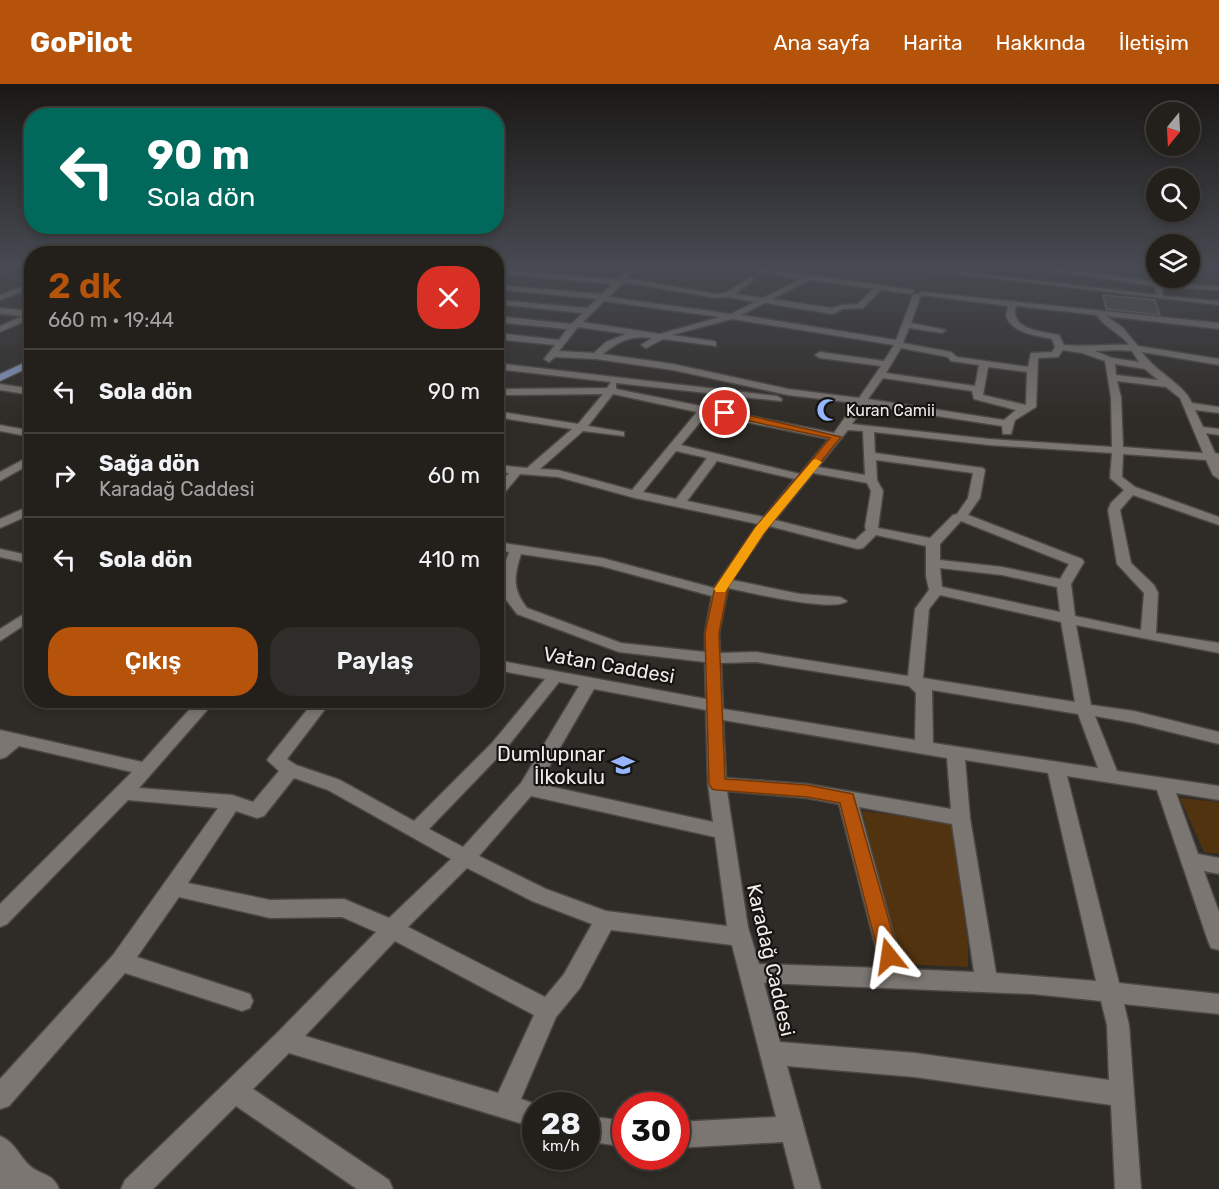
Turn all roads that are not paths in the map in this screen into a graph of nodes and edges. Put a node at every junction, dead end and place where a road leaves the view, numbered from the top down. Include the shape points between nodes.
1 (24, 319) edge
2 (581, 319) edge
3 (685, 319) edge
4 (724, 319) edge
5 (748, 319) edge
6 (907, 319) edge
7 (1011, 319) edge
8 (1103, 319) edge
9 (1154, 319) edge
10 (504, 320) edge
11 (1168, 320) joint
12 (708, 323) junction
13 (904, 325) junction
14 (574, 326) junction
15 (1219, 326) edge
16 (0, 329) edge
17 (942, 330) dead end
18 (639, 332) junction
19 (664, 335) junction
20 (504, 337) edge
21 (562, 343) junction
22 (713, 344) dead end
23 (898, 344) junction
24 (646, 345) dead end
25 (1060, 346) junction
26 (1084, 350) junction
27 (1138, 350) junction
28 (820, 355) dead end
29 (554, 356) junction
30 (596, 356) junction
31 (24, 357) edge
32 (1110, 360) junction
33 (628, 361) junction
34 (1219, 362) edge
35 (984, 364) junction
36 (24, 366) edge
37 (1149, 368) junction
38 (0, 369) edge
39 (504, 369) edge
40 (531, 370) junction
41 (883, 370) junction
42 (1032, 370) junction
43 (554, 372) junction
44 (0, 378) edge
45 (1113, 378) junction
46 (613, 379) junction
47 (1168, 384) junction
48 (0, 387) edge
49 (977, 389) junction
50 (24, 391) edge
51 (611, 391) junction
52 (504, 392) edge
53 (805, 398) junction
54 (859, 405) junction
55 (1190, 406) junction
56 (705, 409) junction
57 (1024, 409) junction
58 (1219, 410) edge
59 (504, 415) edge
60 (1007, 424) junction
61 (581, 427) junction
62 (0, 428) edge
63 (868, 429) junction
64 (1197, 429) junction
65 (24, 432) edge
66 (840, 432) junction
67 (1219, 432) edge
68 (620, 434) dead end
69 (1008, 444) junction
70 (673, 447) junction
71 (1118, 452) junction
72 (715, 456) junction
73 (869, 456) junction
74 (24, 462) edge
75 (0, 464) edge
76 (1216, 465) edge
77 (16, 467) junction
78 (24, 468) edge
79 (504, 469) edge
80 (517, 470) junction
81 (530, 471) junction
82 (807, 473) junction
83 (0, 477) edge
84 (871, 480) junction
85 (504, 485) edge
86 (1131, 490) junction
87 (634, 494) junction
88 (679, 504) junction
89 (24, 513) edge
90 (961, 517) junction
91 (1219, 521) edge
92 (767, 522) junction
93 (0, 524) edge
94 (873, 531) junction
95 (933, 543) junction
96 (504, 548) edge
97 (516, 550) junction
98 (0, 553) edge
99 (24, 558) edge
100 (934, 563) junction
101 (504, 584) edge
102 (1064, 584) junction
103 (504, 588) edge
104 (722, 589) junction
105 (936, 590) junction
106 (840, 601) dead end
107 (24, 619) edge
108 (1068, 619) junction
109 (0, 636) edge
110 (1148, 636) junction
111 (1219, 648) edge
112 (713, 658) junction
113 (504, 667) edge
114 (555, 677) junction
115 (589, 683) junction
116 (915, 684) junction
117 (201, 708) edge
118 (318, 708) edge
119 (714, 709) junction
120 (1084, 709) junction
121 (8, 738) edge
122 (1219, 738) edge
123 (924, 748) junction
124 (955, 752) junction
125 (0, 753) edge
126 (1056, 768) junction
127 (145, 769) junction
128 (290, 770) junction
129 (1111, 778) junction
130 (717, 784) junction
131 (1164, 785) junction
132 (527, 788) junction
133 (124, 793) junction
134 (1219, 793) edge
135 (848, 798) junction
136 (232, 802) junction
137 (961, 818) junction
138 (416, 831) junction
139 (724, 832) junction
140 (465, 858) junction
141 (1192, 861) junction
142 (1219, 866) edge
143 (174, 888) junction
144 (0, 918) edge
145 (605, 920) junction
146 (392, 929) junction
147 (741, 937) junction
148 (1219, 941) edge
149 (121, 962) junction
150 (750, 973) junction
151 (895, 979) junction
152 (987, 983) junction
153 (1112, 991) junction
154 (242, 1001) dead end
155 (1219, 1004) edge
156 (548, 1010) junction
157 (285, 1041) junction
158 (772, 1053) junction
159 (233, 1090) junction
160 (1121, 1094) junction
161 (0, 1097) edge
162 (505, 1107) junction
163 (522, 1112) edge
164 (792, 1130) junction
165 (690, 1134) edge
166 (0, 1149) edge
167 (10, 1177) edge
168 (46, 1189) edge
169 (134, 1189) edge
170 (380, 1189) edge
171 (808, 1189) edge
172 (1128, 1189) edge

1 - 16 street
2 - 14 street
3 - 12 street
4 - 12 street
5 - 23 street
6 - 13 street, Karadağ Caddesi
7 - 25 street via 1034,334 1056,338
8 - 27 street
9 - 11 street
10 - 14 street
11 - 15 street
12 - 19 street
13 - 17 street
13 - 23 street, Karadağ Caddesi
14 - 18 street
14 - 21 street
18 - 19 street
18 - 30 street via 609,344
19 - 22 street
19 - 24 street
20 - 21 street
21 - 29 street
23 - 35 street
23 - 41 street, Karadağ Caddesi
25 - 26 street
25 - 42 street via 1055,355 1034,355
26 - 27 street
26 - 32 street
27 - 34 street
27 - 37 street
28 - 41 street
29 - 30 street
29 - 40 street
29 - 43 street
30 - 33 street
31 - 38 main road
32 - 37 street
32 - 45 street
33 - 46 street
33 - 53 street via 673,367
35 - 42 street
35 - 49 street
36 - 44 main road
37 - 47 street
39 - 40 street
40 - 43 street
41 - 49 street
41 - 54 street, Karadağ Caddesi
42 - 57 street via 1031,407
43 - 46 street
45 - 47 street
45 - 71 street
46 - 51 street
46 - 53 street
47 - 55 street
48 - 50 street
49 - 57 street via 978,397
51 - 52 street
51 - 56 street
51 - 61 street
53 - 54 street
54 - 60 street
54 - 66 street, Karadağ Caddesi
55 - 58 street
55 - 64 street
56 - 66 street
56 - 70 street
57 - 60 street via 1013,414
59 - 61 street
60 - 69 street
61 - 68 street
61 - 81 street
62 - 65 street
63 - 66 street
63 - 69 street
63 - 73 street
64 - 67 street
64 - 76 street
66 - 82 street, Karadağ Caddesi
69 - 71 street
70 - 72 street
70 - 87 street
71 - 76 street
71 - 86 street via 1116,478
72 - 82 street
72 - 88 street
73 - 84 street
73 - 90 street via 979,470 974,498
74 - 77 street
75 - 77 street
77 - 78 street
77 - 83 street
79 - 80 street
80 - 81 street
80 - 85 street
81 - 87 street via 558,474
82 - 84 street
82 - 92 street, Karadağ Caddesi
84 - 94 street via 877,491
86 - 91 street
86 - 110 street via 1114,510 1124,564 1149,588
87 - 88 street
88 - 92 street
89 - 93 street
90 - 95 street
90 - 102 street via 1077,562
92 - 94 street via 858,545
92 - 104 street, Karadağ Caddesi
94 - 95 street
95 - 100 street
96 - 97 street
97 - 101 street
97 - 104 street via 602,562
98 - 99 street
100 - 102 street
100 - 105 street
102 - 108 street
103 - 112 street via 522,611 619,647
104 - 106 street
104 - 112 street, Karadağ Caddesi via 712,633
105 - 108 street
105 - 116 street via 922,609
107 - 109 street
108 - 110 street
108 - 120 street
110 - 111 street
112 - 116 street via 756,657
112 - 119 street, Karadağ Caddesi
113 - 114 street, Vatan Caddesi
114 - 115 street, Vatan Caddesi
114 - 138 street via 498,747
115 - 119 street, Vatan Caddesi
115 - 132 street
116 - 120 street
116 - 123 street via 924,691
117 - 127 street
118 - 128 street via 276,760
119 - 123 street, Vatan Caddesi
119 - 130 street, Karadağ Caddesi
120 - 122 street
120 - 129 street
121 - 125 street
121 - 127 street
123 - 124 street, Vatan Caddesi
124 - 126 street, Vatan Caddesi
124 - 137 street
126 - 129 street, Vatan Caddesi
126 - 153 street
127 - 133 street
128 - 136 street via 257,811
128 - 138 street via 334,785
129 - 131 street, Vatan Caddesi
130 - 135 street
130 - 139 street, Karadağ Caddesi
131 - 134 street, Vatan Caddesi
131 - 141 street
132 - 139 street
132 - 140 street
133 - 136 street
133 - 144 street
135 - 137 street
135 - 151 street
136 - 143 street
137 - 152 street
138 - 140 street
139 - 147 street, Karadağ Caddesi
140 - 145 street via 539,896
140 - 146 street
141 - 142 street
141 - 148 street
143 - 146 street via 270,909 344,908
143 - 149 street
145 - 147 street
145 - 156 street via 572,981
146 - 156 street
146 - 157 street
147 - 150 street, Karadağ Caddesi
149 - 154 street
149 - 161 street
150 - 151 street
150 - 158 street, Karadağ Caddesi
151 - 152 street
152 - 153 street
153 - 155 street
153 - 160 street via 1118,1025
156 - 162 street
157 - 159 street
157 - 162 street
158 - 160 street via 915,1065
158 - 164 street, Karadağ Caddesi
159 - 169 street
159 - 170 street
160 - 172 street
162 - 163 street
164 - 165 street
164 - 171 street, Karadağ Caddesi
166 - 167 street
167 - 168 street

